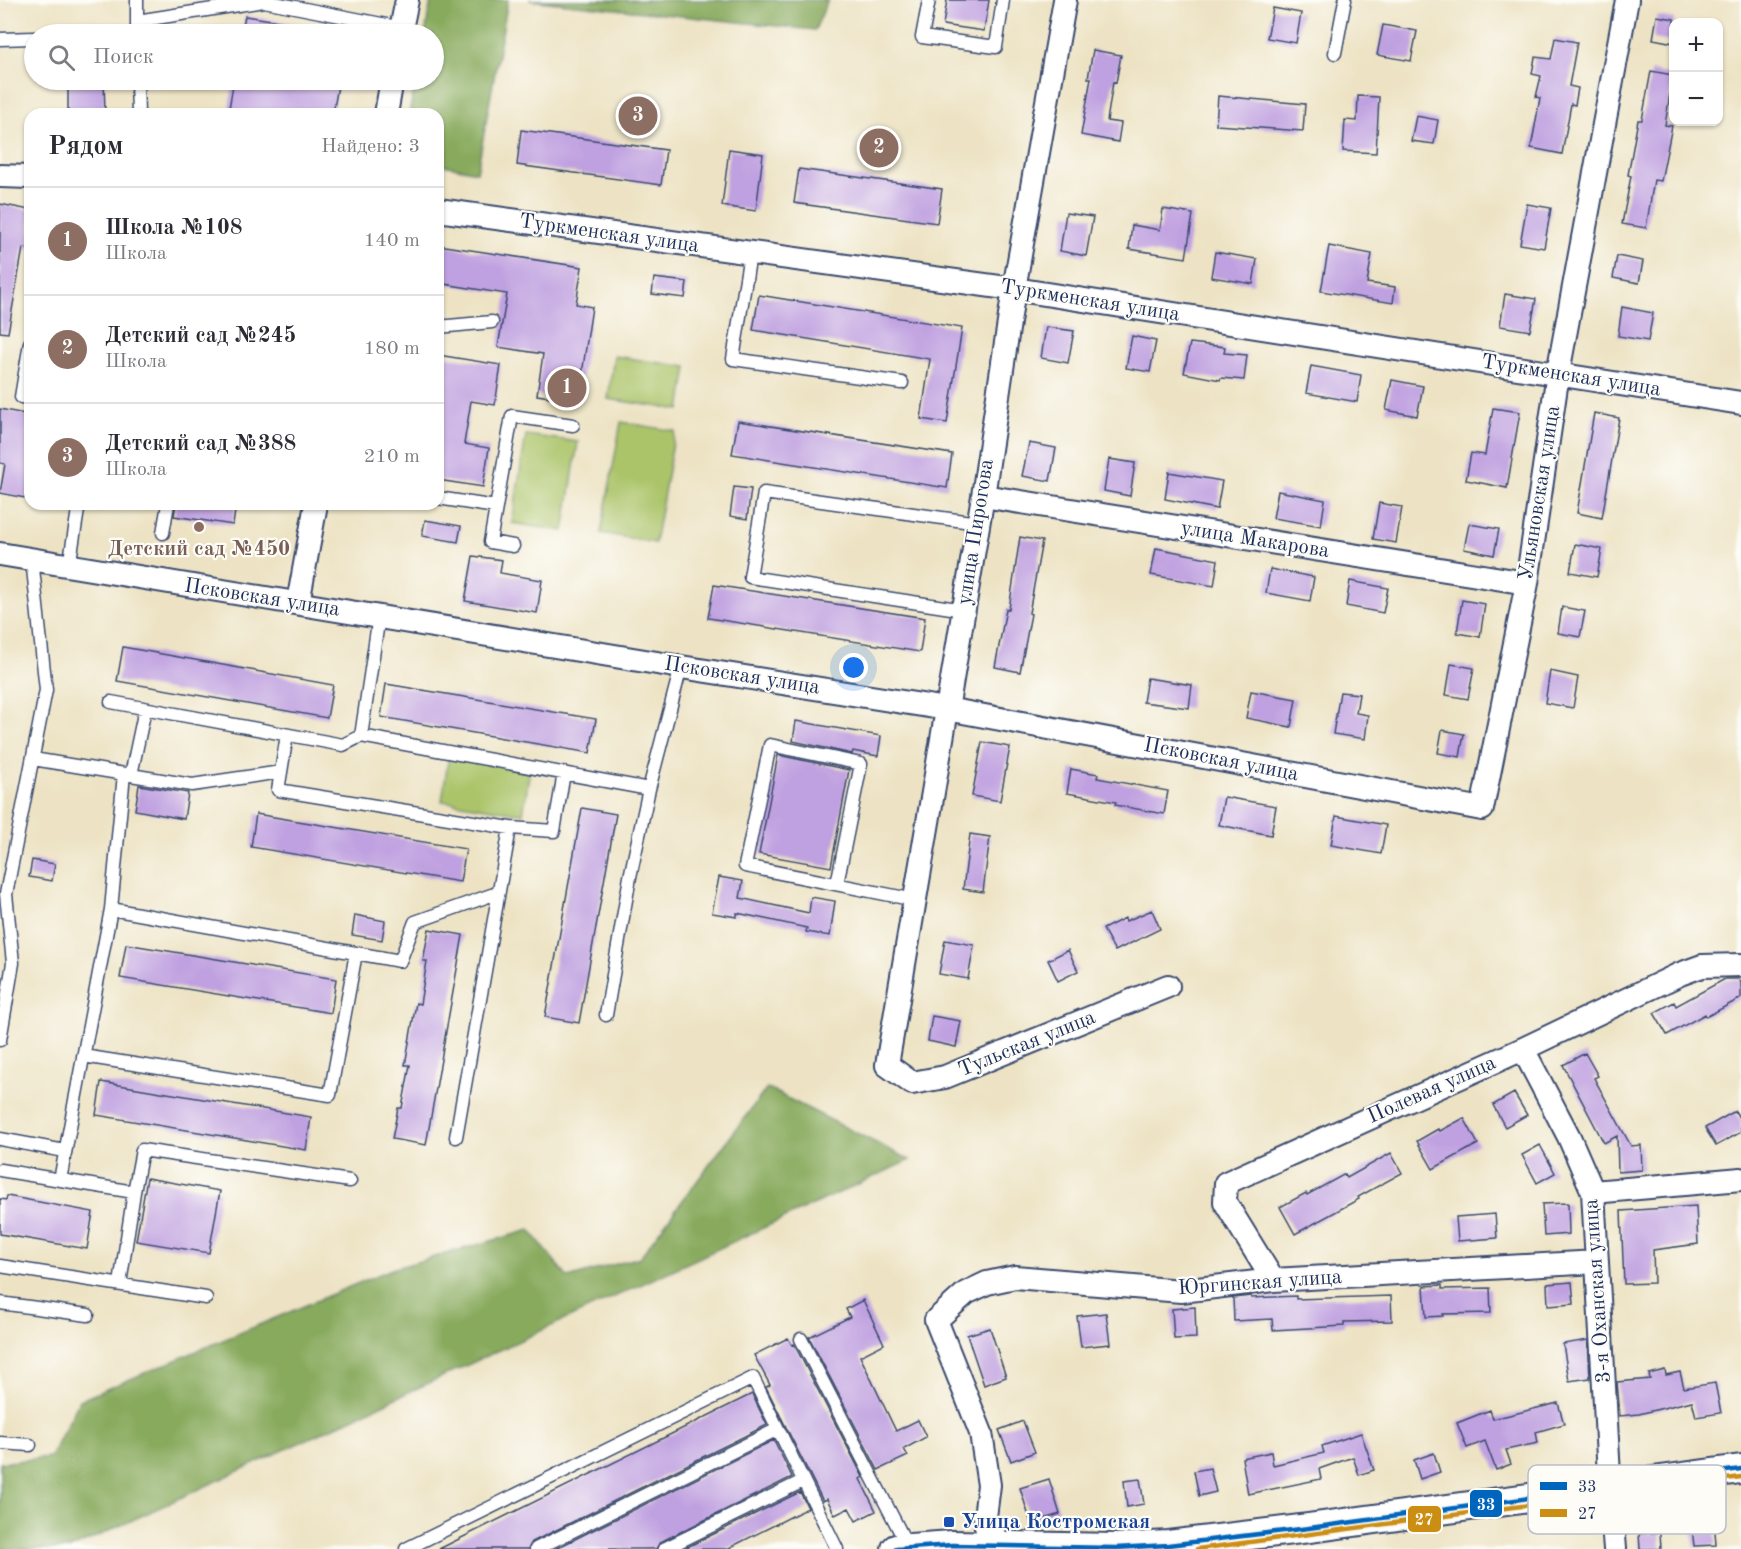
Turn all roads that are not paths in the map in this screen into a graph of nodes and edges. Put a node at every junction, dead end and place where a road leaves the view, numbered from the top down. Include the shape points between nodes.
1 (137, 0) edge
2 (406, 0) edge
3 (928, 0) edge
4 (1003, 0) edge
5 (1065, 0) edge
6 (1345, 0) edge
7 (1627, 0) edge
8 (293, 3) edge
9 (138, 21) junction
10 (138, 24) edge
11 (374, 24) edge
12 (402, 24) edge
13 (24, 38) edge
14 (0, 39) edge
15 (1335, 53) dead end
16 (137, 90) edge
17 (390, 90) edge
18 (138, 108) edge
19 (387, 108) edge
20 (0, 176) edge
21 (24, 177) edge
22 (444, 211) edge
23 (750, 254) junction
24 (1014, 289) junction
25 (492, 322) dead end
26 (444, 326) edge
27 (1558, 373) junction
28 (24, 379) edge
29 (902, 383) dead end
30 (24, 397) edge
31 (1741, 403) edge
32 (573, 425) dead end
33 (983, 496) junction
34 (444, 499) edge
35 (496, 507) junction
36 (79, 510) edge
37 (167, 510) edge
38 (315, 510) edge
39 (978, 523) junction
40 (163, 533) dead end
41 (513, 546) dead end
42 (0, 554) edge
43 (32, 559) junction
44 (69, 566) junction
45 (1527, 584) junction
46 (298, 603) junction
47 (964, 610) junction
48 (379, 616) junction
49 (681, 667) junction
50 (111, 702) dead end
51 (947, 708) junction
52 (145, 709) junction
53 (287, 735) junction
54 (360, 736) junction
55 (33, 759) junction
56 (281, 772) junction
57 (564, 773) junction
58 (128, 774) junction
59 (649, 789) junction
60 (1482, 809) joint
61 (510, 828) junction
62 (837, 884) junction
63 (497, 893) junction
64 (915, 900) junction
65 (111, 909) junction
66 (356, 953) junction
67 (1741, 965) edge
68 (1168, 986) dead end
69 (606, 1015) dead end
70 (0, 1040) edge
71 (1523, 1050) junction
72 (83, 1056) junction
73 (888, 1065) joint
74 (456, 1137) dead end
75 (0, 1139) edge
76 (65, 1151) junction
77 (0, 1170) edge
78 (1741, 1179) edge
79 (60, 1180) junction
80 (350, 1181) dead end
81 (134, 1192) junction
82 (1593, 1192) junction
83 (1597, 1262) junction
84 (0, 1266) edge
85 (1274, 1280) junction
86 (120, 1284) junction
87 (206, 1299) dead end
88 (0, 1303) edge
89 (88, 1315) dead end
90 (801, 1338) dead end
91 (778, 1429) junction
92 (0, 1443) edge
93 (30, 1445) dead end
94 (1609, 1465) edge
95 (1741, 1469) edge
96 (1726, 1471) edge
97 (803, 1481) junction
98 (1528, 1497) edge
99 (1614, 1534) edge
100 (999, 1547) edge
101 (902, 1548) edge
102 (406, 1549) edge
103 (536, 1549) edge
104 (664, 1549) edge
105 (837, 1549) edge
106 (1615, 1549) edge

1 - 9 lane
2 - 12 street
3 - 4 lane via 922,37 996,47
5 - 24 street, улица Пирогова
6 - 15 lane
7 - 27 street, Ульяновская улица
8 - 9 lane via 264,1
8 - 11 lane
9 - 10 lane
13 - 14 lane
16 - 18 lane
17 - 19 street
20 - 21 street
22 - 23 street, Туркменская улица
23 - 24 street, Туркменская улица
23 - 29 lane via 734,359
24 - 27 street, Туркменская улица
24 - 33 street, улица Пирогова
25 - 26 lane
27 - 31 street, Туркменская улица
27 - 45 street, Ульяновская улица
28 - 30 lane
32 - 35 lane via 512,416
33 - 39 street, улица Пирогова
33 - 45 street, улица Макарова
34 - 35 lane
35 - 41 lane via 490,542
36 - 44 lane
37 - 40 lane
38 - 46 street
39 - 47 street, улица Пирогова
39 - 47 lane via 764,493 750,577
42 - 43 street, Псковская улица
43 - 44 street, Псковская улица
43 - 55 lane via 46,690
44 - 46 street, Псковская улица
45 - 60 street, Ульяновская улица
46 - 48 street, Псковская улица
47 - 51 street, улица Пирогова
48 - 49 street, Псковская улица
48 - 54 lane
49 - 51 street, Псковская улица
49 - 59 lane
50 - 52 lane
51 - 60 street, Псковская улица
51 - 64 street, улица Пирогова
52 - 53 lane
52 - 58 lane
53 - 54 lane via 343,746
53 - 56 lane
54 - 57 lane
55 - 58 lane
55 - 70 lane via 6,894 13,963
56 - 58 lane via 192,784
56 - 61 lane via 278,790
57 - 59 lane
57 - 61 lane via 554,831
58 - 65 lane
59 - 69 lane
61 - 63 lane
62 - 62 lane via 746,866 770,745 861,764
62 - 64 lane
63 - 66 lane via 415,922 400,961
63 - 74 lane
64 - 73 street, улица Пирогова
65 - 66 lane
65 - 72 lane
66 - 72 lane via 330,1095
67 - 71 street, Полевая улица via 1702,966 1680,974
68 - 73 street, Тульская улица via 945,1077 912,1083
71 - 82 street, 3-я Оханская улица
71 - 85 street, Полевая улица via 1226,1183 1226,1202
72 - 76 lane
75 - 76 lane
76 - 79 lane
77 - 79 lane
78 - 82 street
79 - 81 lane
80 - 81 lane via 142,1150
81 - 86 lane
82 - 83 street, 3-я Оханская улица
83 - 85 street, Юргинская улица
83 - 94 street, 3-я Оханская улица
84 - 86 lane
85 - 100 street, Юргинская улица via 1181,1291 1015,1277 966,1293 936,1320 981,1433 989,1485 984,1516
86 - 87 lane
88 - 89 lane
90 - 101 lane
91 - 97 lane
91 - 102 lane via 753,1378
91 - 103 lane
92 - 93 lane
95 - 96 street
97 - 104 lane
97 - 105 lane
98 - 100 street via 1168,1545
99 - 106 street, 3-я Оханская улица
100 - 101 street

